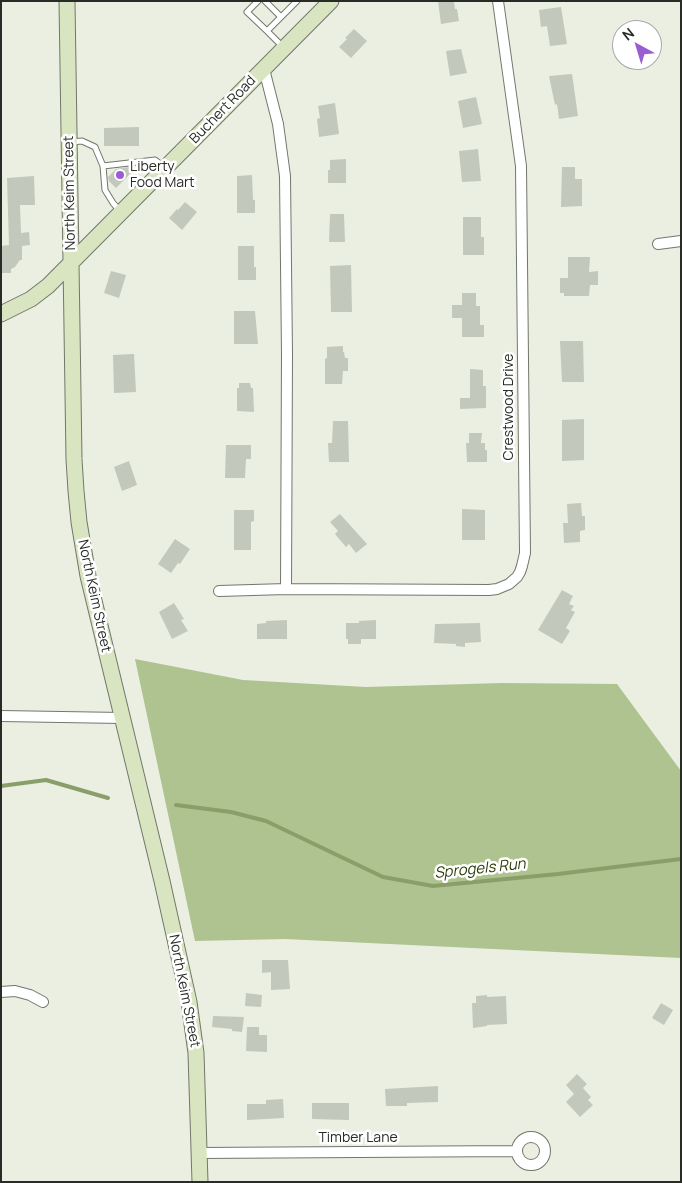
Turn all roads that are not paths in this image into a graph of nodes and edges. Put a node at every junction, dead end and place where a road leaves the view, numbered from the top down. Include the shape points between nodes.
1 (67, 1) edge
2 (258, 1) edge
3 (265, 1) edge
4 (297, 1) edge
5 (331, 1) edge
6 (498, 1) edge
7 (281, 17) junction
8 (267, 31) junction
9 (284, 48) junction
10 (264, 68) junction
11 (70, 142) junction
12 (104, 166) junction
13 (166, 168) junction
14 (122, 213) junction
15 (681, 241) edge
16 (658, 244) dead end
17 (71, 263) junction
18 (1, 314) edge
19 (286, 589) junction
20 (218, 591) dead end
21 (1, 716) edge
22 (122, 718) junction
23 (1, 992) edge
24 (43, 1002) dead end
25 (517, 1151) dead end
26 (199, 1153) junction
27 (200, 1182) edge

1 - 11 street, North Keim Street
2 - 8 lane via 247,12
3 - 7 lane
4 - 7 lane
5 - 9 street, Buchert Road
6 - 19 street, Crestwood Drive via 521,166 522,566 514,582 490,590
7 - 8 lane
8 - 9 lane
9 - 10 street, Buchert Road
10 - 13 street, Buchert Road
10 - 19 street via 278,124 285,176
11 - 12 lane via 82,141 95,146
11 - 17 street, North Keim Street
12 - 13 lane via 155,160
12 - 14 lane via 105,190
13 - 14 street, Buchert Road
14 - 17 street, Buchert Road
15 - 16 street
17 - 18 street, Buchert Road via 37,295
17 - 22 street, North Keim Street via 76,491 88,576
19 - 20 street, Crestwood Drive
21 - 22 street
22 - 26 street, North Keim Street via 189,1002 196,1053
23 - 24 street via 14,991
25 - 26 street, Timber Lane
26 - 27 street, North Keim Street

